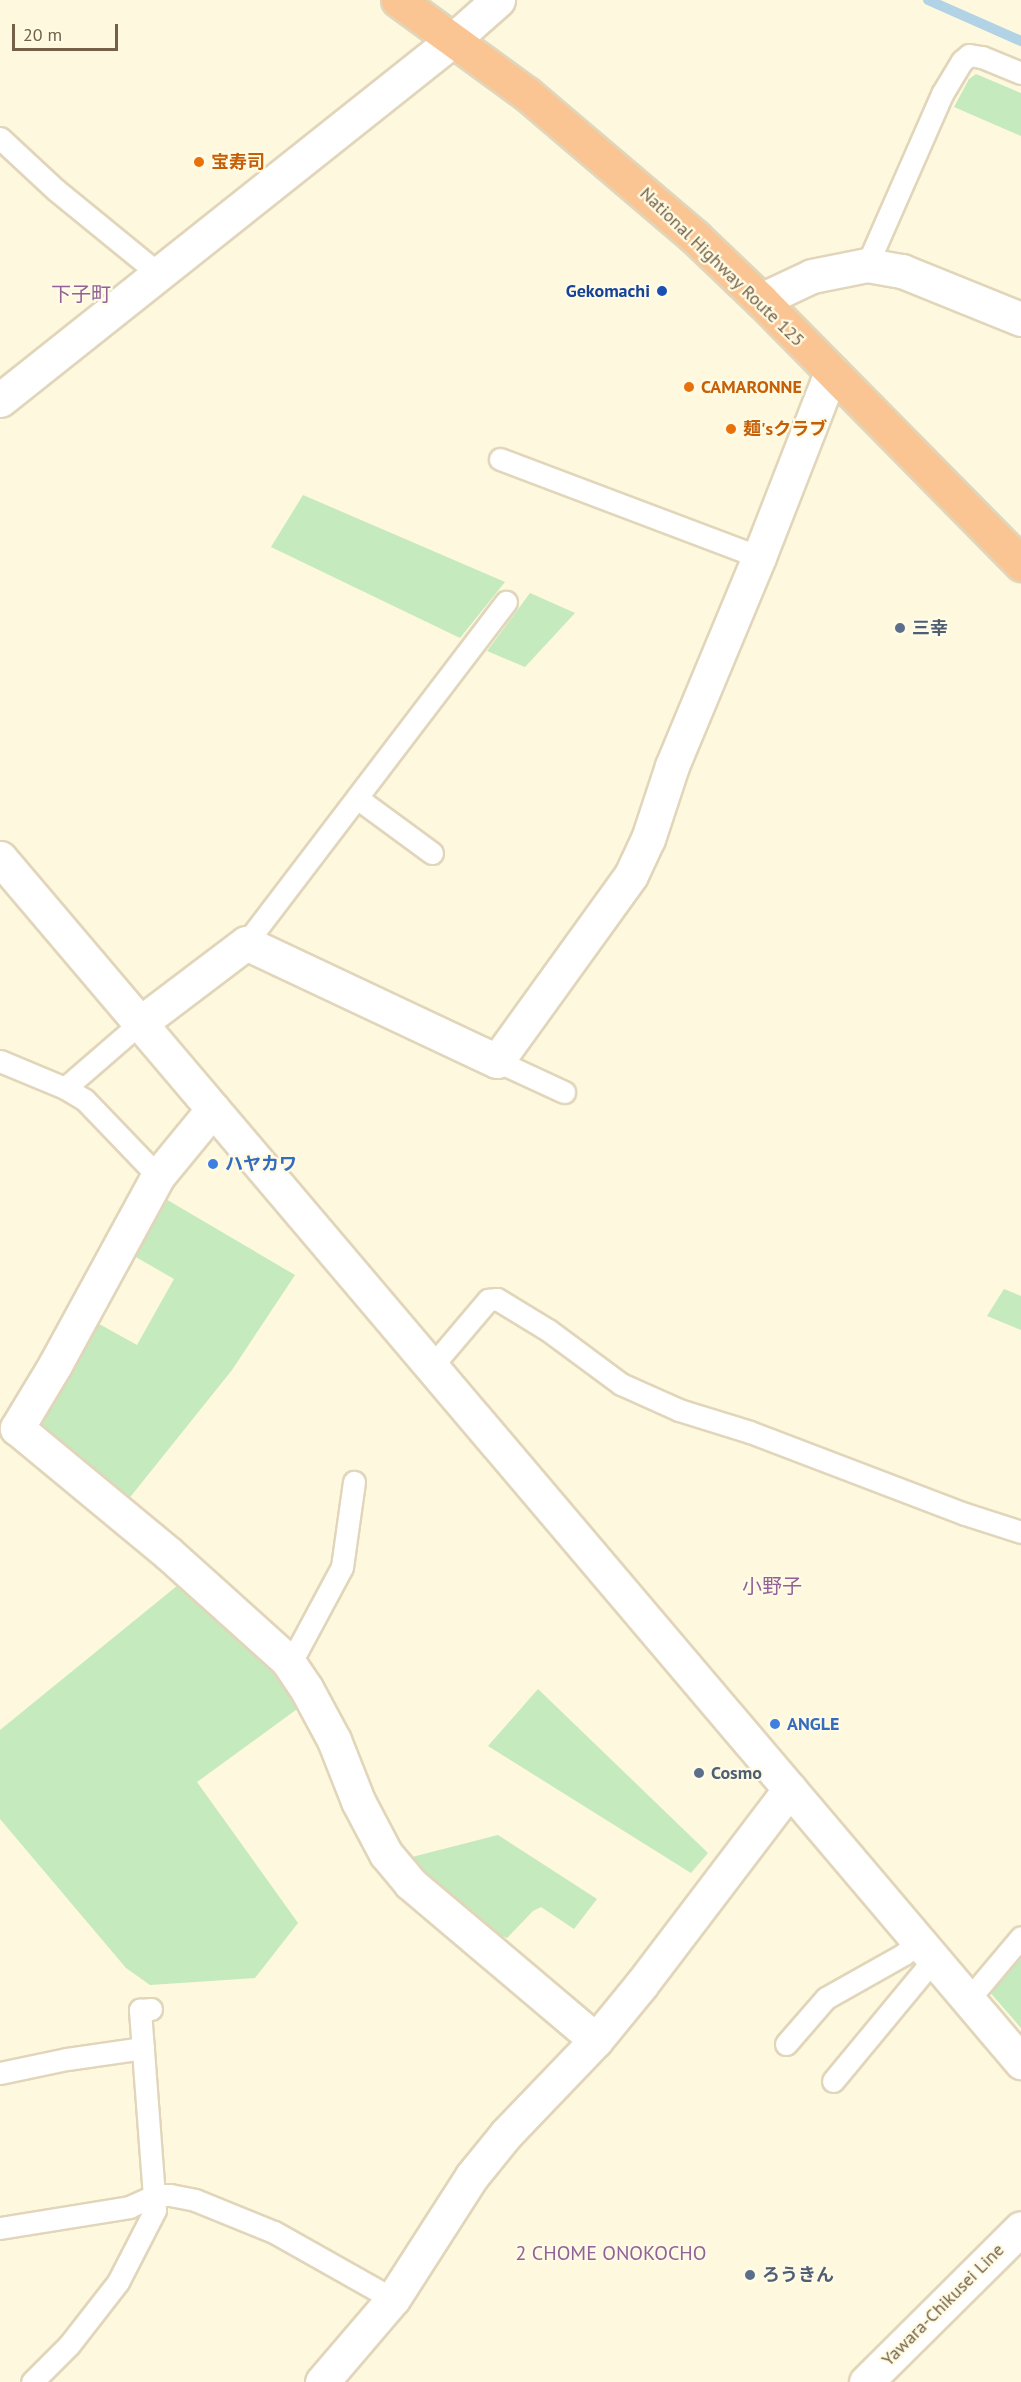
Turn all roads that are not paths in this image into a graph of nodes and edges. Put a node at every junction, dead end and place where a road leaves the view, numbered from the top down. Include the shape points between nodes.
1 (398, 0) edge
2 (498, 0) edge
3 (454, 39) junction
4 (1021, 73) edge
5 (0, 138) edge
6 (867, 265) junction
7 (159, 274) junction
8 (761, 300) junction
9 (1021, 319) edge
10 (831, 372) junction
11 (0, 400) edge
12 (500, 459) dead end
13 (759, 557) junction
14 (1021, 564) edge
15 (507, 602) dead end
16 (357, 798) junction
17 (432, 853) dead end
18 (0, 858) edge
19 (246, 943) junction
20 (139, 1024) junction
21 (0, 1061) edge
22 (497, 1061) junction
23 (65, 1088) junction
24 (564, 1092) dead end
25 (213, 1109) junction
26 (158, 1176) junction
27 (432, 1366) junction
28 (8, 1437) edge
29 (354, 1482) dead end
30 (1021, 1532) edge
31 (287, 1660) junction
32 (790, 1789) junction
33 (1021, 1937) edge
34 (926, 1950) junction
35 (968, 2000) junction
36 (151, 2009) dead end
37 (596, 2040) junction
38 (786, 2044) dead end
39 (143, 2049) junction
40 (1021, 2062) edge
41 (0, 2073) edge
42 (833, 2081) dead end
43 (156, 2195) junction
44 (0, 2228) edge
45 (1021, 2228) edge
46 (393, 2300) junction
47 (33, 2382) edge
48 (322, 2382) edge
49 (866, 2382) edge

1 - 3 highway, National Highway Route 125
2 - 3 street
3 - 7 street
3 - 8 highway, National Highway Route 125 via 628,178
4 - 6 lane via 982,57 969,55 962,61 942,94
5 - 7 lane via 56,190
6 - 8 street via 812,276
6 - 9 street via 902,270
7 - 11 street
8 - 10 highway, National Highway Route 125
10 - 13 street
10 - 14 highway, National Highway Route 125
12 - 13 lane
13 - 22 street via 631,875
15 - 16 lane
16 - 17 lane
16 - 19 lane
18 - 20 street
19 - 20 street
19 - 22 street
20 - 23 lane
20 - 25 street
21 - 23 lane
22 - 24 lane
23 - 26 lane via 85,1100
25 - 26 street
25 - 27 street
26 - 28 street via 55,1365
27 - 30 lane via 488,1300 497,1299 631,1389 679,1410 750,1432
27 - 32 street
28 - 31 street via 168,1553
29 - 31 lane via 342,1567 297,1651
31 - 37 street via 334,1740 358,1801 386,1854 410,1883
32 - 34 street
32 - 37 street
33 - 35 lane
34 - 35 street
34 - 38 lane via 904,1954 826,1998
34 - 42 lane
35 - 40 street
36 - 39 lane via 140,2010
37 - 46 street via 506,2134 472,2176
39 - 41 lane
39 - 43 lane
43 - 44 lane via 129,2207
43 - 46 lane via 195,2200 274,2232
43 - 47 lane via 149,2224 118,2282 69,2345
45 - 49 street, Yawara-Chikusei Line
46 - 48 street

